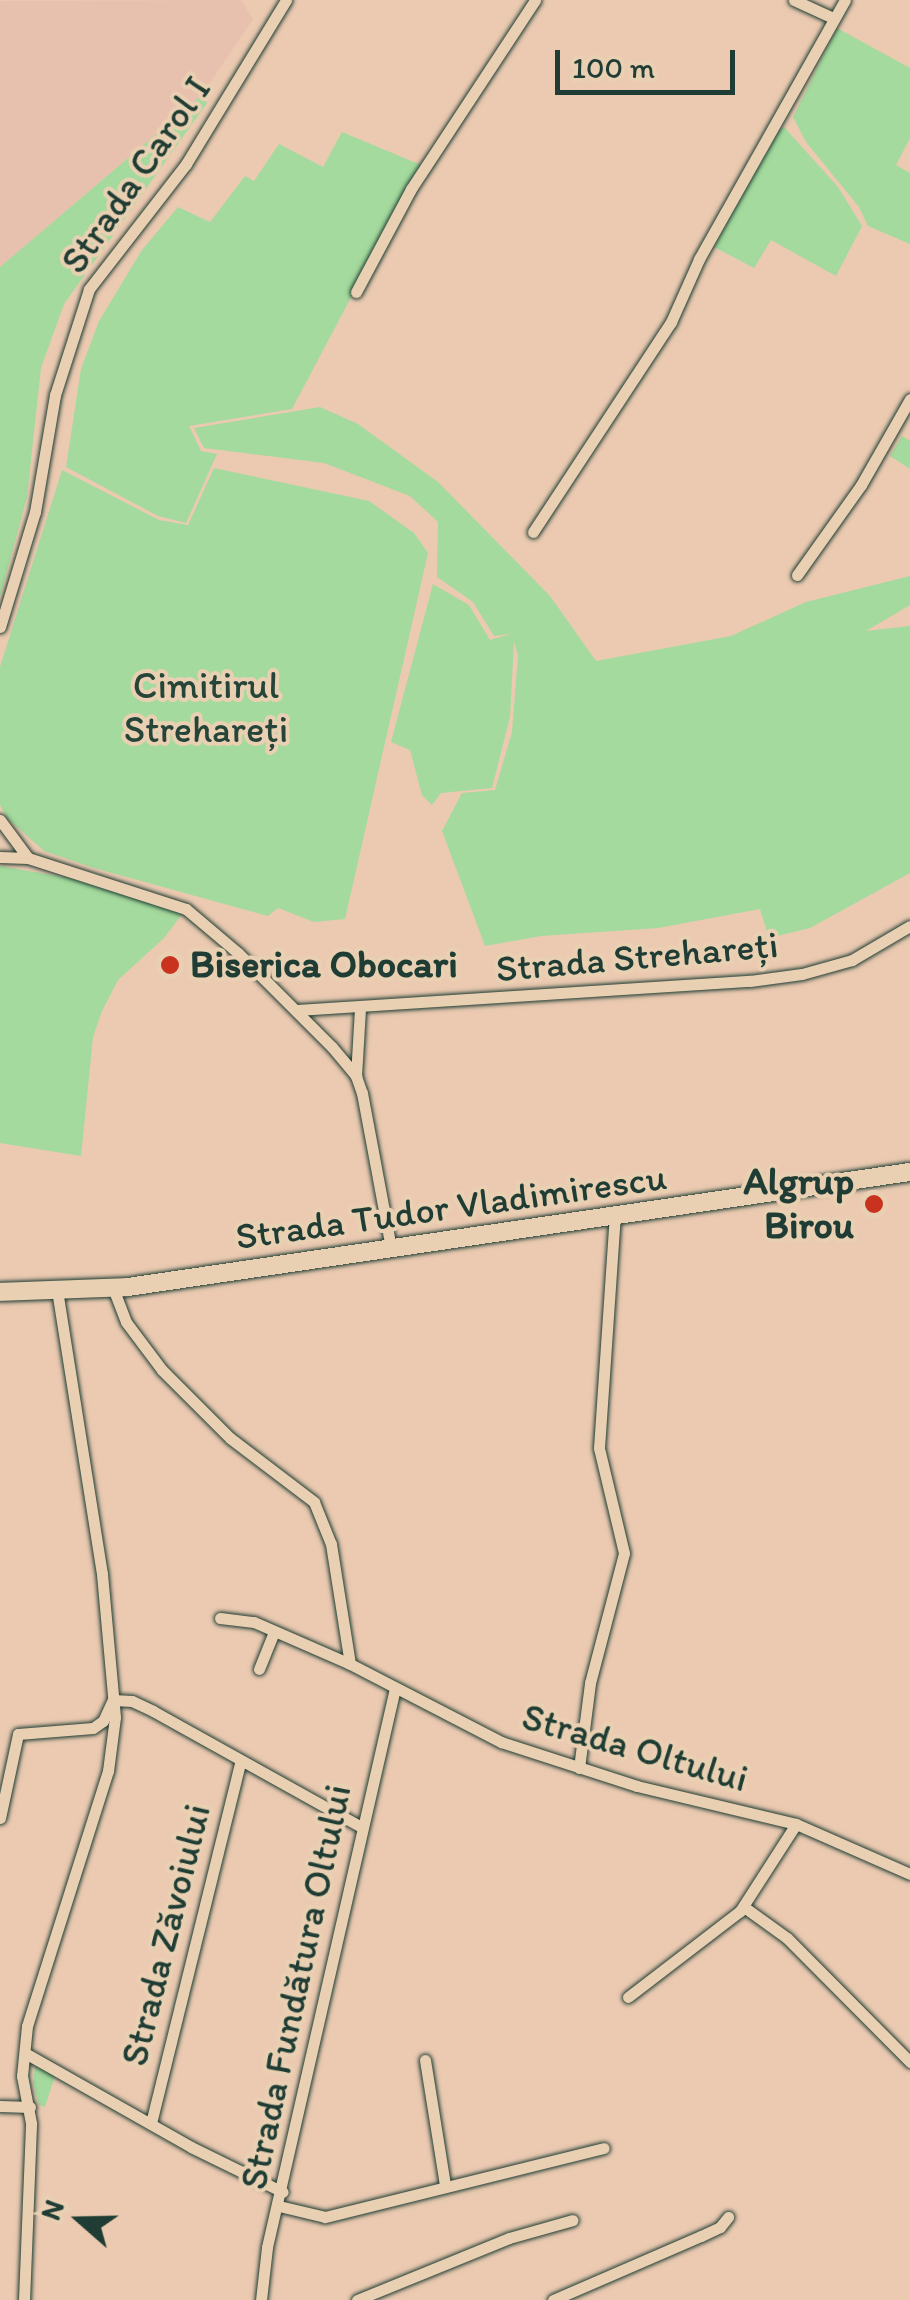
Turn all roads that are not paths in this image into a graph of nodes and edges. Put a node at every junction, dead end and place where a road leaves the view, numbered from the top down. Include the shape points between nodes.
1 (286, 0) edge
2 (535, 0) edge
3 (794, 0) edge
4 (845, 0) edge
5 (833, 18) junction
6 (356, 292) dead end
7 (910, 398) edge
8 (533, 532) dead end
9 (797, 575) dead end
10 (0, 627) edge
11 (0, 820) edge
12 (0, 857) edge
13 (28, 858) junction
14 (910, 926) edge
15 (360, 1008) junction
16 (298, 1010) junction
17 (356, 1076) junction
18 (910, 1172) edge
19 (615, 1215) junction
20 (391, 1248) junction
21 (113, 1288) junction
22 (56, 1291) junction
23 (0, 1292) edge
24 (220, 1618) dead end
25 (274, 1632) junction
26 (350, 1664) junction
27 (258, 1669) dead end
28 (395, 1688) junction
29 (113, 1700) junction
30 (240, 1763) junction
31 (579, 1768) junction
32 (0, 1818) edge
33 (796, 1824) junction
34 (362, 1827) junction
35 (910, 1874) edge
36 (744, 1907) junction
37 (628, 1997) dead end
38 (25, 2053) junction
39 (425, 2060) dead end
40 (910, 2062) edge
41 (0, 2106) edge
42 (30, 2107) junction
43 (151, 2122) junction
44 (604, 2148) dead end
45 (445, 2185) junction
46 (282, 2192) junction
47 (279, 2206) junction
48 (728, 2217) dead end
49 (573, 2220) dead end
50 (568, 2297) edge
51 (24, 2300) edge
52 (261, 2300) edge
53 (357, 2300) edge
54 (552, 2300) edge

1 - 10 street, Strada Carol I via 186,164 89,288 55,395 35,512
2 - 6 street via 410,189
3 - 5 street
4 - 5 street
5 - 8 street via 671,322
7 - 9 street via 861,485
11 - 13 street
12 - 13 street
13 - 16 street via 174,902
14 - 15 street, Strada Strehareți via 852,960 802,974
15 - 16 street, Strada Strehareți
15 - 17 street
16 - 17 street
17 - 20 street
18 - 19 main road, Strada Tudor Vladimirescu
19 - 20 main road, Strada Tudor Vladimirescu
19 - 31 street via 598,1448 624,1553 590,1683
20 - 21 main road, Strada Tudor Vladimirescu
21 - 22 main road, Strada Tudor Vladimirescu
21 - 26 street via 126,1322 162,1370 230,1438 314,1502 331,1544
22 - 23 main road, Strada Tudor Vladimirescu
22 - 29 street via 102,1574
24 - 25 street, Strada Oltului
25 - 26 street, Strada Oltului
25 - 27 street
26 - 28 street, Strada Oltului
28 - 31 street, Strada Oltului via 501,1742
28 - 34 street, Strada Fundătura Oltului
29 - 30 street via 153,1711
29 - 32 street via 93,1728 18,1734
29 - 38 street via 108,1771 27,2026
30 - 34 street
30 - 43 street, Strada Zăvoiului
31 - 33 street, Strada Oltului
33 - 35 street, Strada Oltului
33 - 36 street
34 - 46 street, Strada Fundătura Oltului
36 - 37 street
36 - 40 street via 786,1938
38 - 42 street via 22,2076
38 - 43 street
39 - 45 street
41 - 42 street
42 - 51 street
43 - 46 street
44 - 45 street
45 - 47 street via 324,2217
46 - 47 street, Strada Fundătura Oltului
47 - 52 street, Strada Fundătura Oltului
48 - 50 street via 720,2227
49 - 53 street via 509,2238
50 - 54 street

